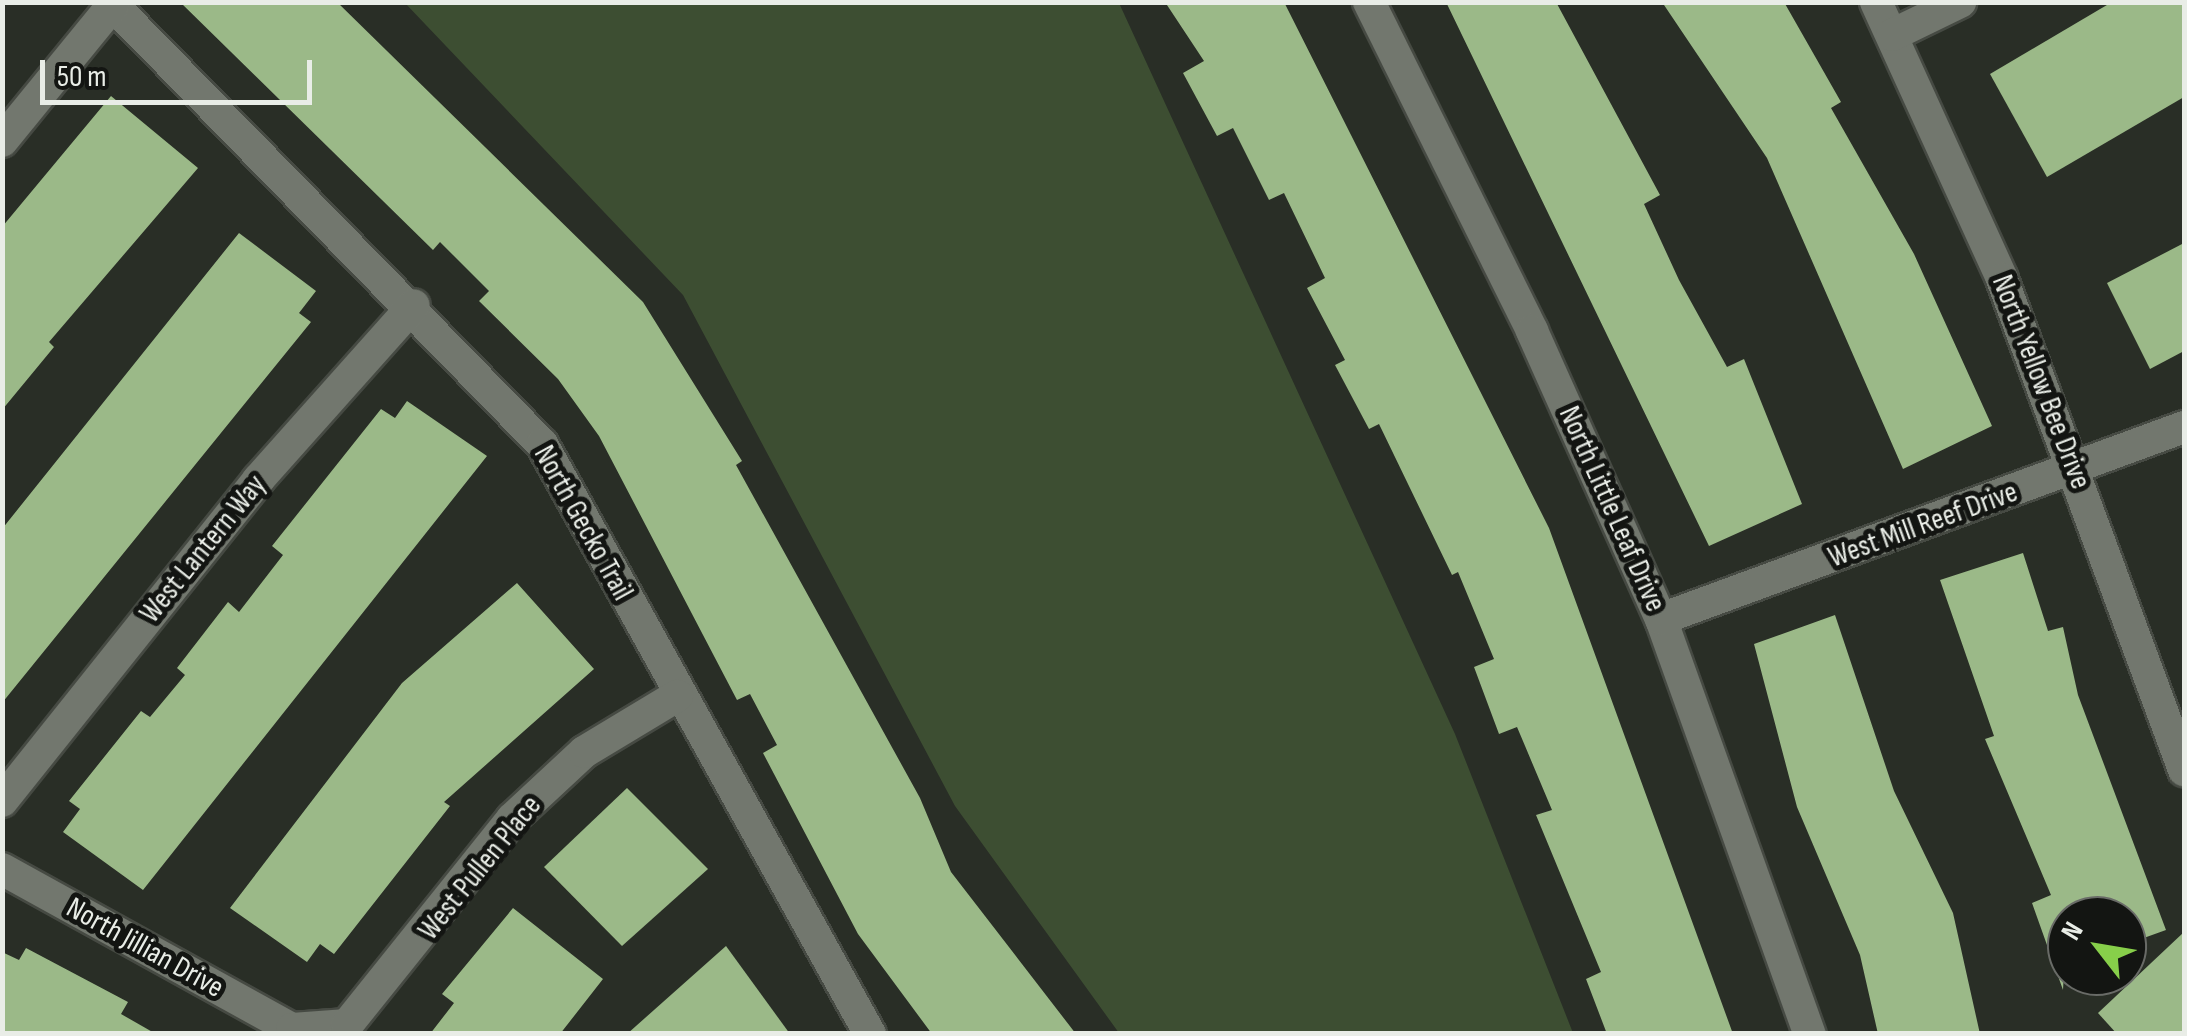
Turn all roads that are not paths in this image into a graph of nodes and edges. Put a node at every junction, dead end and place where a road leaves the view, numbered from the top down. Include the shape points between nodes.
1 (1369, 2) edge
2 (1876, 2) edge
3 (1960, 2) edge
4 (111, 4) edge
5 (1892, 34) junction
6 (2, 141) edge
7 (414, 305) junction
8 (2184, 427) edge
9 (2076, 470) junction
10 (1660, 619) junction
11 (678, 696) junction
12 (2184, 770) edge
13 (2, 800) edge
14 (2, 870) edge
15 (348, 1025) joint
16 (870, 1034) edge
17 (1810, 1034) edge

1 - 10 street, North Little Leaf Drive via 1532,331
2 - 5 street, North Yellow Bee Drive
3 - 5 street
4 - 6 street
4 - 7 street, North Gecko Trail
5 - 9 street, North Yellow Bee Drive
7 - 11 street, North Gecko Trail via 542,444
7 - 13 street, West Lantern Way via 258,480
8 - 9 street, West Mill Reef Drive
9 - 10 street, West Mill Reef Drive
9 - 12 street, North Yellow Bee Drive
10 - 17 street, North Little Leaf Drive
11 - 15 street, West Pullen Place via 584,752 512,819
11 - 16 street, North Gecko Trail
14 - 15 street, North Jillian Drive via 292,1029

